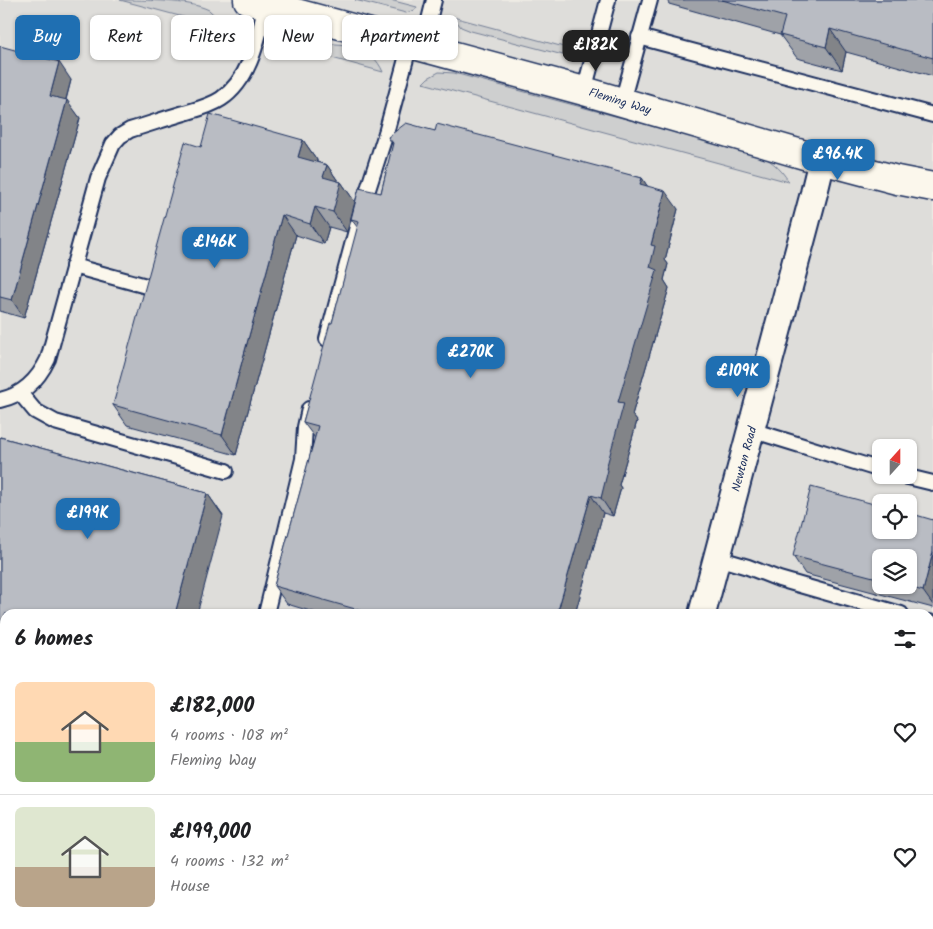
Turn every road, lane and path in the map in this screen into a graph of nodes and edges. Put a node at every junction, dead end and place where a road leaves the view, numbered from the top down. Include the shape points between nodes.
1 (434, 0) edge
2 (608, 0) edge
3 (650, 0) edge
4 (257, 2) edge
5 (428, 15) edge
6 (342, 26) edge
7 (639, 37) junction
8 (458, 57) edge
9 (411, 60) edge
10 (584, 90) junction
11 (622, 102) junction
12 (933, 115) edge
13 (822, 160) junction
14 (933, 187) edge
15 (73, 266) junction
16 (150, 288) edge
17 (324, 354) edge
18 (314, 392) edge
19 (20, 393) junction
20 (0, 400) edge
21 (751, 430) junction
22 (872, 467) edge
23 (226, 471) dead end
24 (918, 479) edge
25 (933, 483) edge
26 (717, 558) junction
27 (267, 609) edge
28 (703, 609) edge
29 (884, 609) edge

1 - 5 lane
2 - 10 lane
3 - 7 lane
4 - 6 street, Fleming Way
4 - 15 lane via 256,42 249,63 226,96 210,105 130,130 113,144 94,189
7 - 11 lane
7 - 12 lane
8 - 10 street, Fleming Way
9 - 17 lane via 362,208
10 - 11 street, Fleming Way
11 - 13 street, Fleming Way
13 - 14 street, Fleming Way
13 - 21 street, Newton Road
15 - 16 lane
15 - 19 lane via 48,359 37,379
18 - 27 lane via 305,427 303,459
19 - 20 lane
19 - 23 lane via 35,410 54,422
21 - 22 lane
21 - 26 street, Newton Road
24 - 25 lane
26 - 28 street, Newton Road
26 - 29 lane

